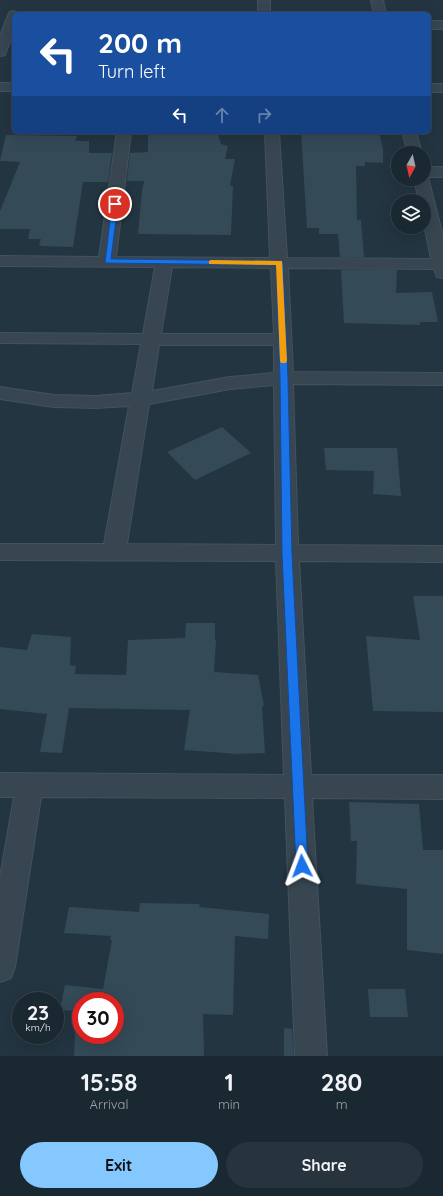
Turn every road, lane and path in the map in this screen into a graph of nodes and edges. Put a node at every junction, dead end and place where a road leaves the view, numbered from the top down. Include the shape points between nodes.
1 (264, 0) edge
2 (377, 0) edge
3 (264, 12) edge
4 (380, 12) edge
5 (12, 18) edge
6 (431, 25) edge
7 (443, 25) edge
8 (0, 52) edge
9 (0, 87) edge
10 (12, 87) edge
11 (431, 88) edge
12 (443, 88) edge
13 (124, 134) edge
14 (272, 134) edge
15 (410, 134) edge
16 (413, 146) edge
17 (431, 172) edge
18 (443, 172) edge
19 (424, 186) edge
20 (0, 261) edge
21 (107, 262) junction
22 (164, 262) junction
23 (280, 263) junction
24 (442, 267) edge
25 (0, 338) edge
26 (151, 339) junction
27 (283, 340) junction
28 (284, 378) junction
29 (443, 378) edge
30 (0, 393) edge
31 (141, 399) junction
32 (0, 552) edge
33 (114, 553) junction
34 (287, 554) junction
35 (443, 554) edge
36 (0, 785) edge
37 (29, 785) junction
38 (298, 787) junction
39 (443, 787) edge
40 (0, 967) edge
41 (311, 1056) edge

1 - 3 street
2 - 4 street
5 - 8 street
6 - 7 street
9 - 10 street
11 - 12 street
13 - 21 street
14 - 23 street
15 - 16 street
17 - 18 street
19 - 24 street
20 - 21 street
21 - 22 street
22 - 23 street
22 - 26 street
23 - 24 street
23 - 27 street
25 - 26 street
26 - 27 street
26 - 31 street
27 - 28 street
28 - 29 street
28 - 31 street via 230,383
28 - 34 street
30 - 31 street via 54,401
31 - 33 street
32 - 33 street
33 - 34 street
34 - 35 street
34 - 38 street
36 - 37 street
37 - 38 street
37 - 40 street
38 - 39 street
38 - 41 street

